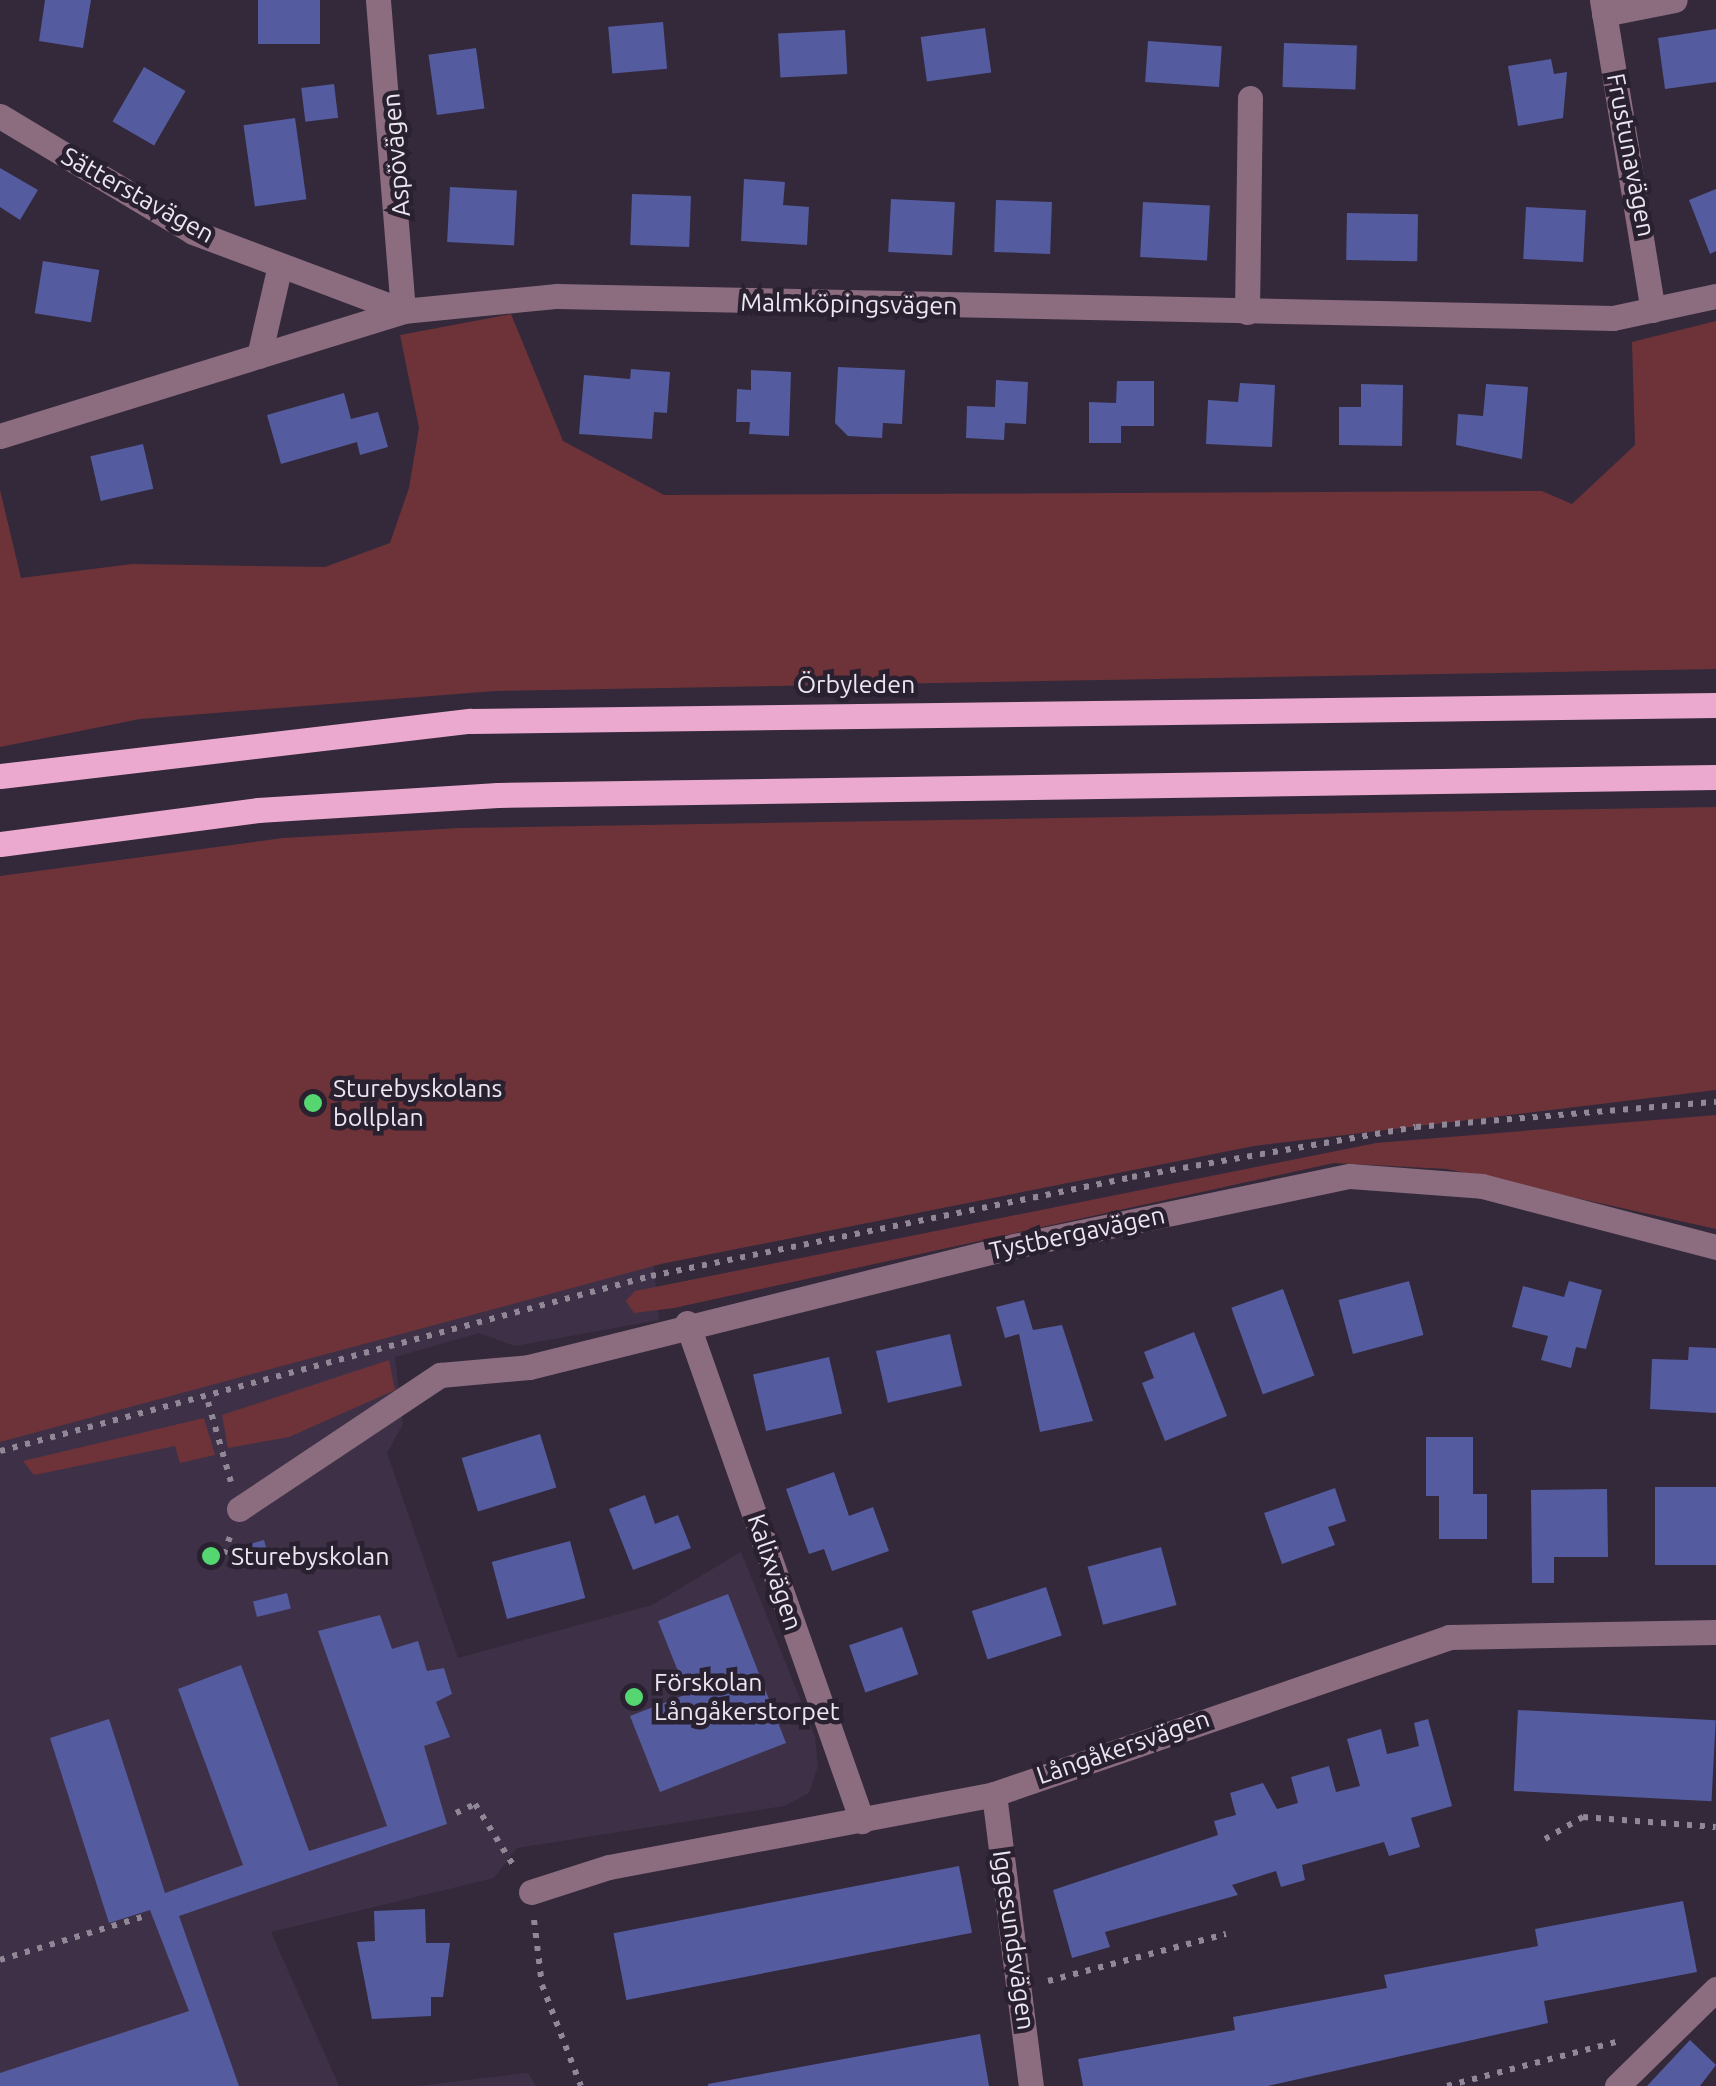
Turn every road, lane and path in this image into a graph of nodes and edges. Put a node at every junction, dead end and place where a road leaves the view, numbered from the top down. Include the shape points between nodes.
1 (378, 0) edge
2 (1676, 0) edge
3 (1603, 7) edge
4 (1250, 98) dead end
5 (0, 116) edge
6 (280, 265) junction
7 (1716, 296) edge
8 (1653, 310) junction
9 (403, 311) junction
10 (1247, 312) junction
11 (259, 356) junction
12 (0, 436) edge
13 (1716, 706) edge
14 (0, 776) edge
15 (1716, 777) edge
16 (0, 844) edge
17 (1716, 1102) edge
18 (1716, 1248) edge
19 (687, 1323) junction
20 (0, 1451) edge
21 (240, 1509) dead end
22 (1716, 1632) edge
23 (994, 1794) junction
24 (456, 1812) dead end
25 (862, 1821) junction
26 (1716, 1827) edge
27 (1546, 1839) dead end
28 (531, 1892) junction
29 (142, 1917) dead end
30 (1226, 1934) dead end
31 (0, 1960) edge
32 (1022, 1987) junction
33 (1716, 1989) edge
34 (1668, 2036) junction
35 (581, 2086) edge
36 (1032, 2086) edge
37 (1447, 2086) edge
38 (1617, 2086) edge

1 - 9 street, Aspövägen
2 - 3 street
3 - 8 street, Frustunavägen
4 - 10 street
5 - 6 street, Sätterstavägen via 193,232
6 - 9 street, Sätterstavägen
6 - 11 street
7 - 8 street, Malmköpingsvägen
8 - 10 street, Malmköpingsvägen via 1613,318
9 - 10 street, Malmköpingsvägen via 557,296
9 - 11 street, Malmköpingsvägen
11 - 12 street, Malmköpingsvägen
13 - 14 main road, Örbyleden via 470,722
15 - 16 main road via 498,795 258,810
17 - 20 path via 1416,1127 1094,1185 651,1276
18 - 19 street, Tystbergavägen via 1482,1186 1350,1176
19 - 21 street, Tystbergavägen via 529,1367 440,1375
19 - 25 street, Kalixvägen
22 - 23 street, Långåkersvägen via 1449,1637
23 - 25 street, Långåkersvägen
23 - 32 street, Iggesundsvägen
24 - 28 path via 474,1804
25 - 28 street, Långåkersvägen via 609,1867
26 - 27 path via 1583,1817
28 - 35 path via 542,1985
29 - 31 path
30 - 32 path
32 - 36 street, Iggesundsvägen
33 - 34 street
34 - 37 path
34 - 38 street

